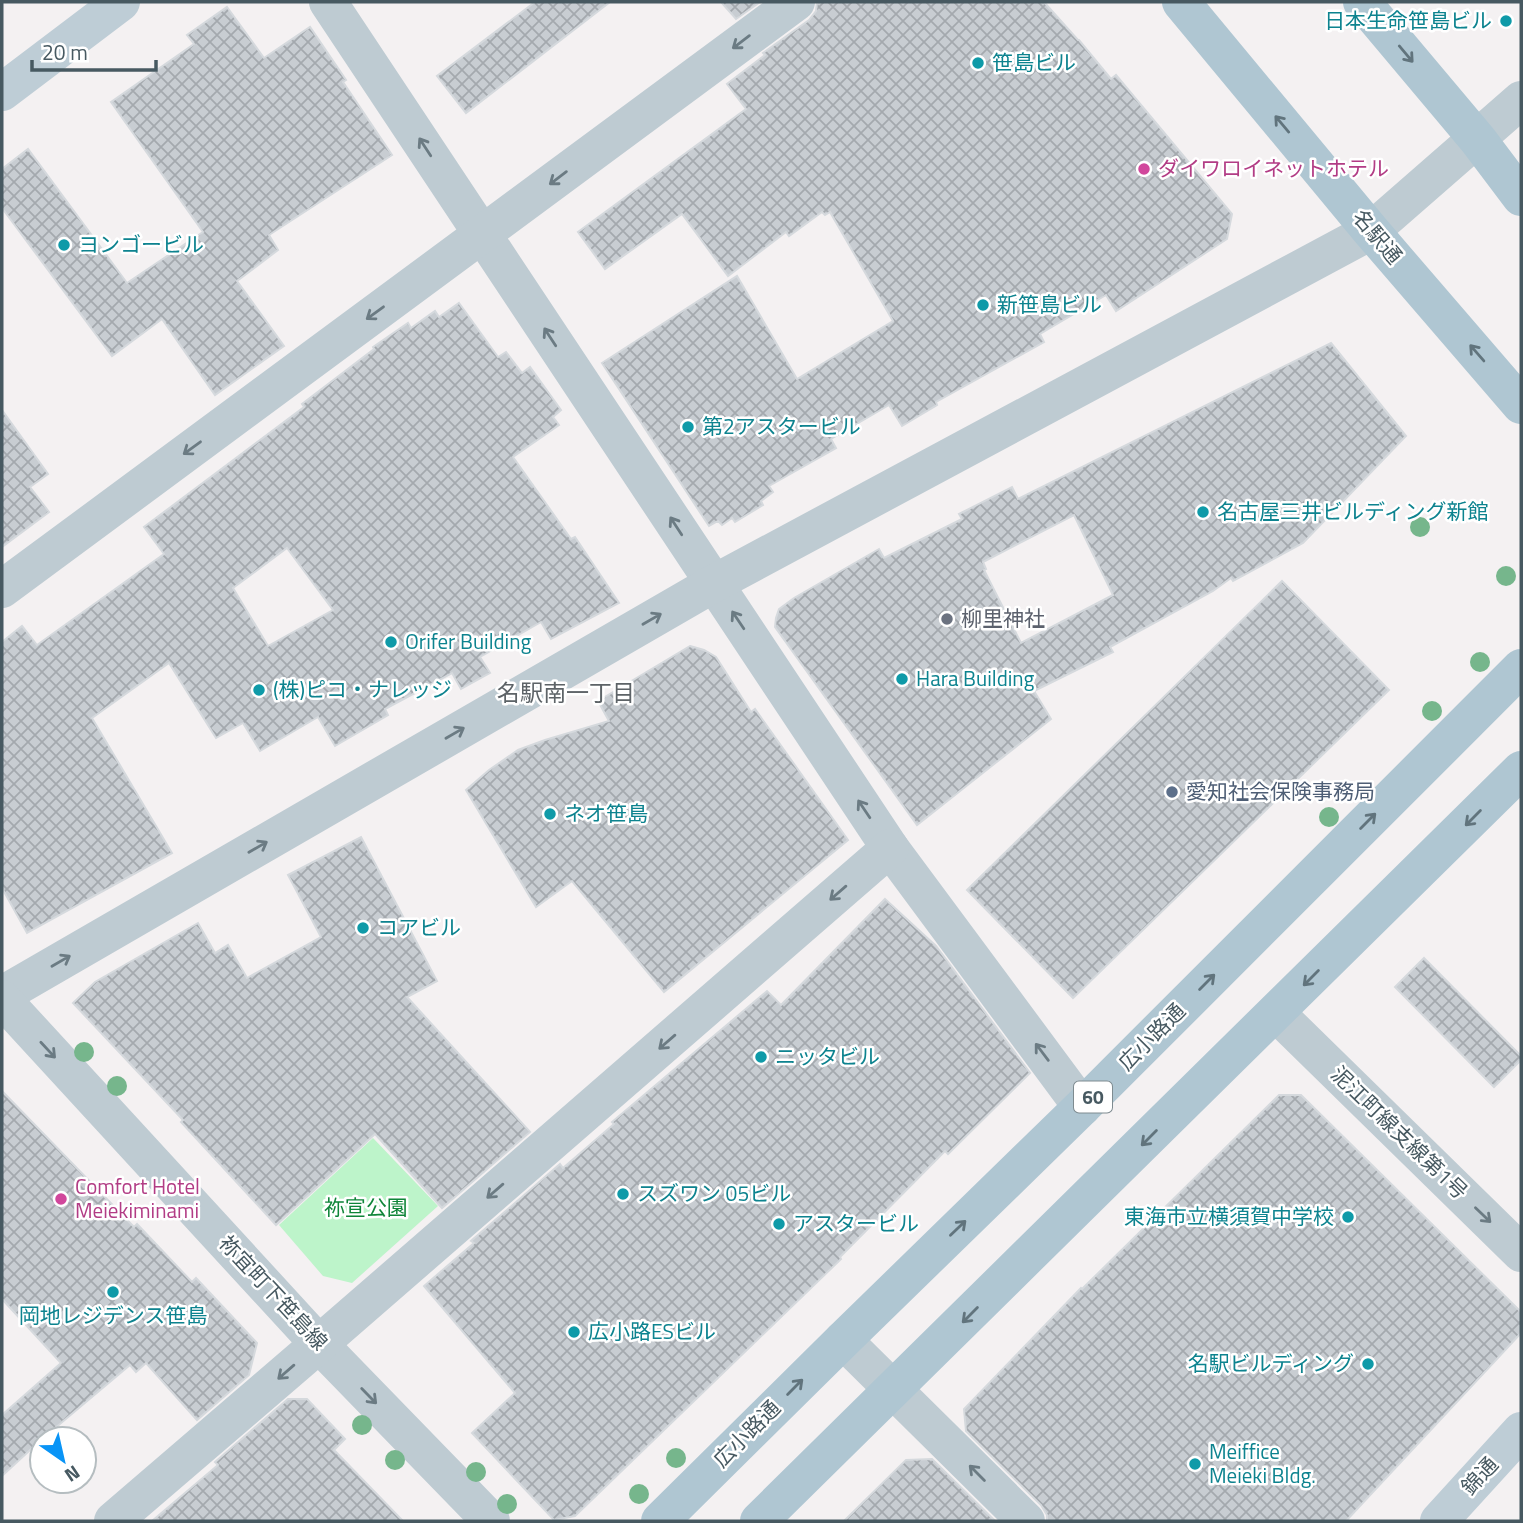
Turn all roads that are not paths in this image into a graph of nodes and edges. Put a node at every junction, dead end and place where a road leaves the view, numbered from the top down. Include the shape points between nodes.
1 (121, 2) edge
2 (328, 2) edge
3 (796, 2) edge
4 (1181, 2) edge
5 (1362, 2) edge
6 (2, 92) edge
7 (1521, 100) edge
8 (1478, 140) junction
9 (1521, 197) edge
10 (1371, 232) junction
11 (482, 234) junction
12 (1521, 405) edge
13 (713, 584) junction
14 (2, 589) edge
15 (1521, 668) edge
16 (1521, 770) edge
17 (890, 848) junction
18 (2, 997) edge
19 (1276, 1013) junction
20 (1082, 1107) junction
21 (1521, 1252) edge
22 (842, 1340) junction
23 (320, 1344) junction
24 (893, 1390) junction
25 (1521, 1431) edge
26 (113, 1521) edge
27 (491, 1521) edge
28 (660, 1521) edge
29 (759, 1521) edge
30 (1026, 1521) edge
31 (1439, 1521) edge

1 - 6 street
11 -> 2 street
3 -> 11 street
10 -> 4 main road, 名駅通
5 -> 8 main road
7 - 8 street
8 - 9 main road
8 - 10 street
12 -> 10 main road, 名駅通
10 - 13 street
13 -> 11 street
11 -> 14 street
17 -> 13 street
18 -> 13 street
20 -> 15 main road, 広小路通 / 60
16 -> 19 main road
20 -> 17 street
17 -> 23 street
18 -> 23 street, 祢宜町下笹島線
19 -> 21 street, 泥江町線支線第1号
19 -> 24 main road
22 -> 20 main road, 広小路通 / 60
22 - 24 street
28 -> 22 main road, 広小路通 / 60
23 -> 26 street
23 -> 27 street, 祢宜町下笹島線
24 - 29 main road
30 -> 24 street
25 - 31 street, 錦通

